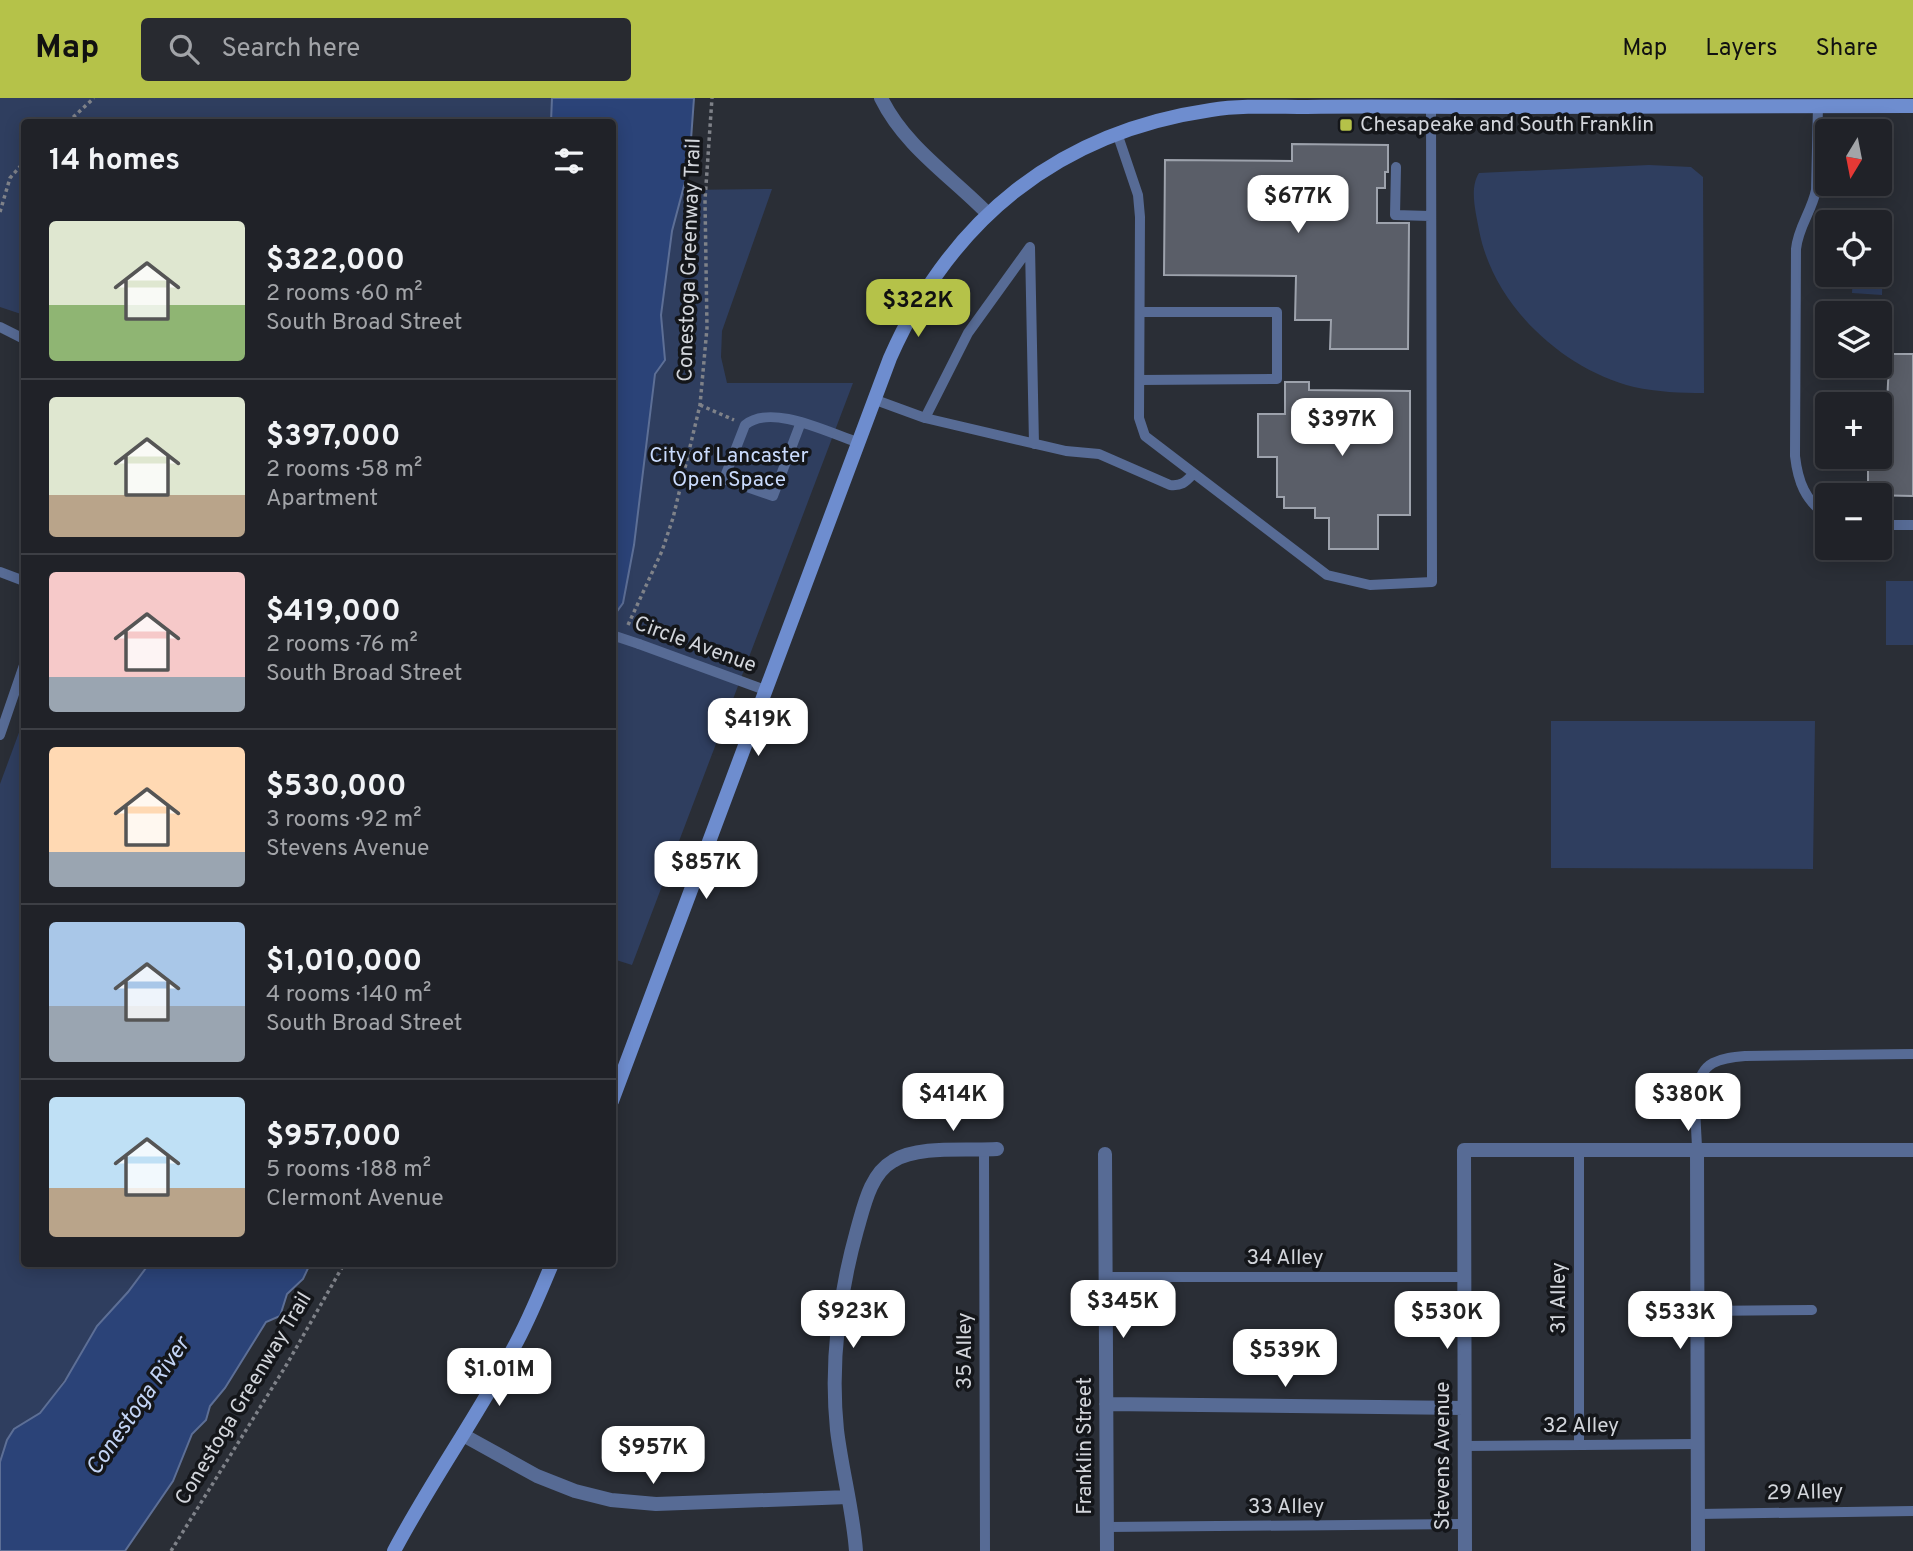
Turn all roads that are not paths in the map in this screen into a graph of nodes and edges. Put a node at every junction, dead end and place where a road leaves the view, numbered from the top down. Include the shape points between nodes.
1 (881, 98) edge
2 (1343, 102) edge
3 (1466, 102) edge
4 (1695, 102) edge
5 (1431, 106) junction
6 (1818, 106) junction
7 (1913, 106) edge
8 (1117, 134) junction
9 (1396, 167) dead end
10 (988, 214) junction
11 (1430, 216) junction
12 (1140, 313) junction
13 (0, 327) edge
14 (21, 337) edge
15 (1140, 380) junction
16 (873, 399) junction
17 (925, 418) junction
18 (801, 422) junction
19 (858, 442) junction
20 (1034, 443) junction
21 (1193, 474) junction
22 (1815, 507) edge
23 (1892, 525) edge
24 (1913, 525) edge
25 (2, 570) edge
26 (21, 580) edge
27 (616, 636) edge
28 (21, 674) edge
29 (765, 690) junction
30 (0, 734) edge
31 (1913, 1054) edge
32 (616, 1090) edge
33 (991, 1150) joint
34 (1579, 1150) junction
35 (1697, 1150) junction
36 (1913, 1150) edge
37 (1105, 1154) dead end
38 (551, 1267) edge
39 (1464, 1277) junction
40 (1105, 1278) junction
41 (1812, 1310) dead end
42 (1697, 1311) junction
43 (1106, 1404) junction
44 (1464, 1408) junction
45 (463, 1435) junction
46 (1698, 1444) junction
47 (1464, 1446) junction
48 (1578, 1446) junction
49 (848, 1497) junction
50 (1913, 1511) edge
51 (1698, 1514) junction
52 (1465, 1524) junction
53 (1107, 1527) junction
54 (394, 1551) edge
55 (856, 1551) edge
56 (985, 1551) edge
57 (1107, 1551) edge
58 (1465, 1551) edge
59 (1698, 1551) edge

1 - 10 street via 908,141
2 - 5 main road
2 - 8 main road via 1213,109
3 - 4 main road
3 - 5 main road
4 - 6 main road
5 - 11 lane
6 - 7 main road
6 - 22 lane via 1816,190 1796,249 1795,456 1803,492
8 - 10 main road via 1033,177
8 - 12 lane via 1138,195
9 - 11 lane via 1395,215
10 - 16 main road via 948,256 926,288
11 - 21 lane via 1432,582 1370,585 1327,575
12 - 15 lane
12 - 15 lane via 1277,312 1277,379
13 - 14 lane
15 - 21 lane via 1139,418 1144,436
16 - 17 lane
16 - 19 main road
17 - 20 lane
17 - 20 lane via 968,333 1030,247
18 - 18 lane via 764,416 752,419 745,425 724,480 773,496
18 - 19 lane
19 - 29 main road
20 - 21 lane via 1099,454 1170,485 1185,483
23 - 24 lane
25 - 26 lane
27 - 29 lane, Circle Avenue, bridge
28 - 30 lane
29 - 32 main road
31 - 35 lane via 1745,1056 1711,1064 1702,1071 1697,1087
33 - 49 street via 911,1153 881,1169 872,1184 843,1286 837,1325 837,1429
33 - 56 lane, 35 Alley
34 - 35 street
34 - 39 street, Stevens Avenue via 1464,1150
34 - 48 lane, 31 Alley
35 - 36 street
35 - 42 street
37 - 40 street, Franklin Street
38 - 45 main road via 514,1347
39 - 40 lane, 34 Alley
39 - 44 street, Stevens Avenue
40 - 43 street, Franklin Street
41 - 42 lane
42 - 46 street
43 - 44 street
43 - 53 street, Franklin Street
44 - 47 street, Stevens Avenue
45 - 49 street via 537,1476 611,1500 656,1504
45 - 54 main road
46 - 48 lane, 32 Alley
46 - 51 street
47 - 48 lane, 32 Alley
47 - 52 street, Stevens Avenue
49 - 55 street
50 - 51 lane, 29 Alley
51 - 59 street
52 - 53 lane, 33 Alley
52 - 58 street, Stevens Avenue
53 - 57 street, Franklin Street

